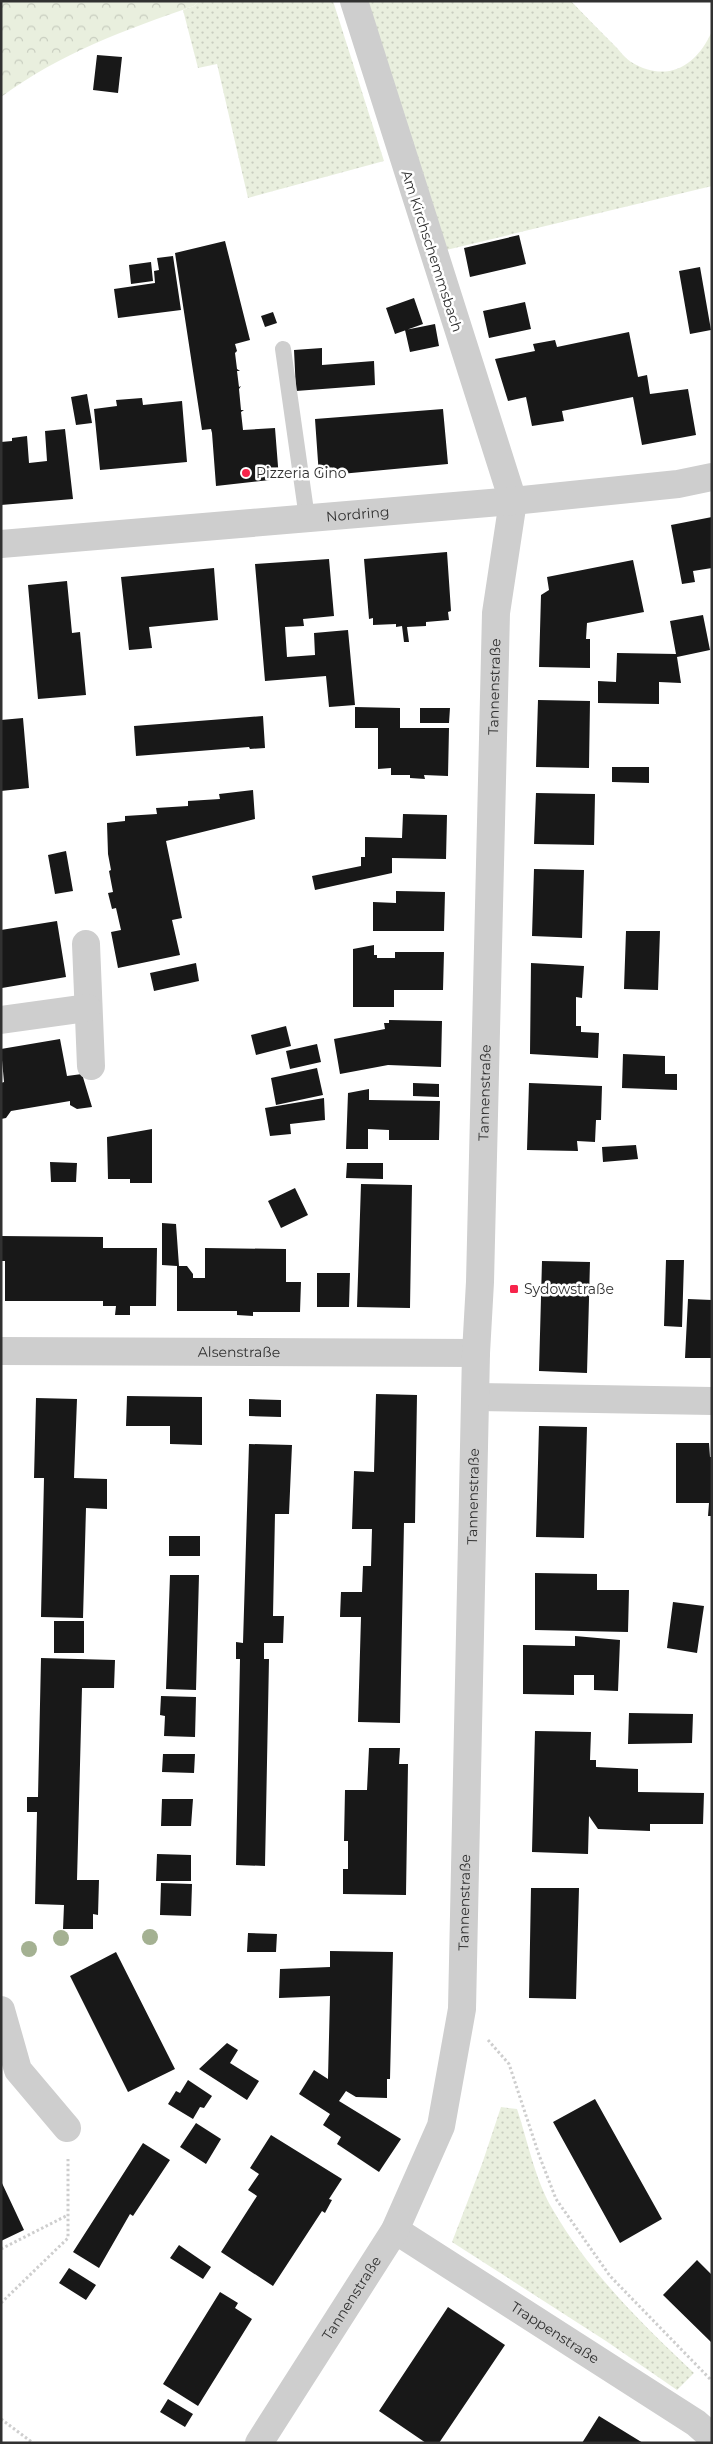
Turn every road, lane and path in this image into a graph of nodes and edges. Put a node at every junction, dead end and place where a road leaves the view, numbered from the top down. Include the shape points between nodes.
1 (354, 1) edge
2 (283, 349) dead end
3 (712, 477) edge
4 (513, 501) junction
5 (307, 518) junction
6 (1, 544) edge
7 (86, 944) dead end
8 (87, 1008) junction
9 (1, 1020) edge
10 (91, 1066) dead end
11 (1, 1351) edge
12 (476, 1353) junction
13 (476, 1397) junction
14 (712, 1401) edge
15 (462, 2009) junction
16 (1, 2010) edge
17 (67, 2128) joint
18 (68, 2215) junction
19 (396, 2230) junction
20 (1, 2249) edge
21 (1, 2303) edge
22 (712, 2381) edge
23 (1, 2419) edge
24 (712, 2437) edge
25 (33, 2443) edge
26 (259, 2443) edge

1 - 4 street, Am Kirchschemmsbach
2 - 5 lane
3 - 4 street, Nordring via 678,484
4 - 5 street, Nordring
4 - 12 street, Tannenstraße via 496,613
5 - 6 street, Nordring
7 - 8 street
8 - 9 street
8 - 10 street
11 - 12 street, Alsenstraße
12 - 13 street, Tannenstraße
13 - 14 street
13 - 15 street, Tannenstraße
15 - 19 street, Tannenstraße via 441,2126
15 - 22 path via 509,2064 556,2198 584,2241 610,2276
16 - 17 street via 18,2070
17 - 18 path
18 - 20 path
18 - 21 path via 68,2238
19 - 24 street, Trappenstraße
19 - 26 street, Tannenstraße
23 - 25 path

